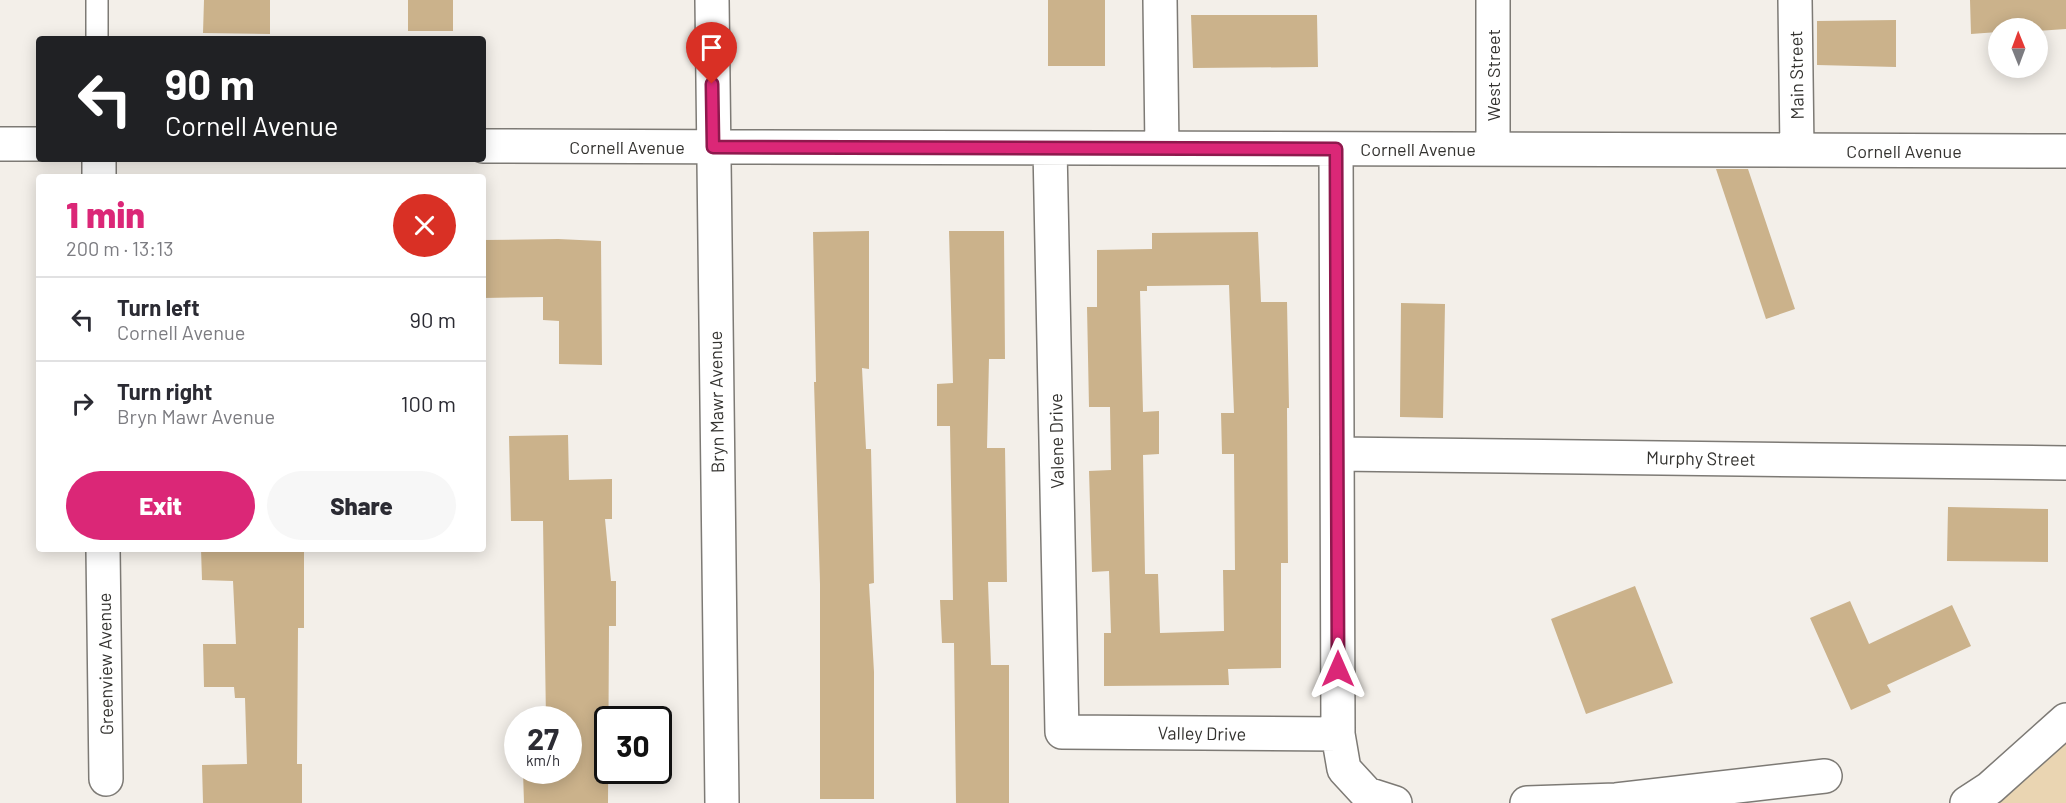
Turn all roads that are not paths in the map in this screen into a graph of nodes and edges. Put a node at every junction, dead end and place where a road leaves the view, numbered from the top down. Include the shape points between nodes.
1 (97, 0) edge
2 (711, 0) edge
3 (1160, 0) edge
4 (1493, 0) edge
5 (1795, 0) edge
6 (97, 36) edge
7 (0, 144) edge
8 (36, 144) edge
9 (486, 146) edge
10 (713, 147) junction
11 (1050, 148) junction
12 (1162, 148) junction
13 (1336, 149) junction
14 (1493, 149) junction
15 (1797, 150) junction
16 (2066, 151) edge
17 (1337, 454) junction
18 (2066, 463) edge
19 (103, 552) edge
20 (2066, 720) edge
21 (1066, 732) joint
22 (1338, 734) junction
23 (1825, 776) dead end
24 (106, 779) dead end
25 (722, 803) edge
26 (1395, 803) edge
27 (1527, 803) edge
28 (1967, 803) edge

1 - 6 lane
2 - 10 street, Bryn Mawr Avenue
3 - 12 street
4 - 14 street, West Street
5 - 15 street, Main Street
7 - 8 street
9 - 10 street, Cornell Avenue
10 - 11 street, Cornell Avenue
10 - 25 street, Bryn Mawr Avenue
11 - 12 street, Cornell Avenue
11 - 21 street, Valene Drive via 1062,732
12 - 13 street, Cornell Avenue
13 - 14 street, Cornell Avenue
13 - 17 street
14 - 15 street, Cornell Avenue
15 - 16 street, Cornell Avenue
17 - 18 street, Murphy Street
17 - 22 street
19 - 24 street, Greenview Avenue
20 - 28 street via 1990,788
21 - 22 street, Valley Drive
22 - 26 street via 1344,769 1367,794
23 - 27 street via 1616,800

